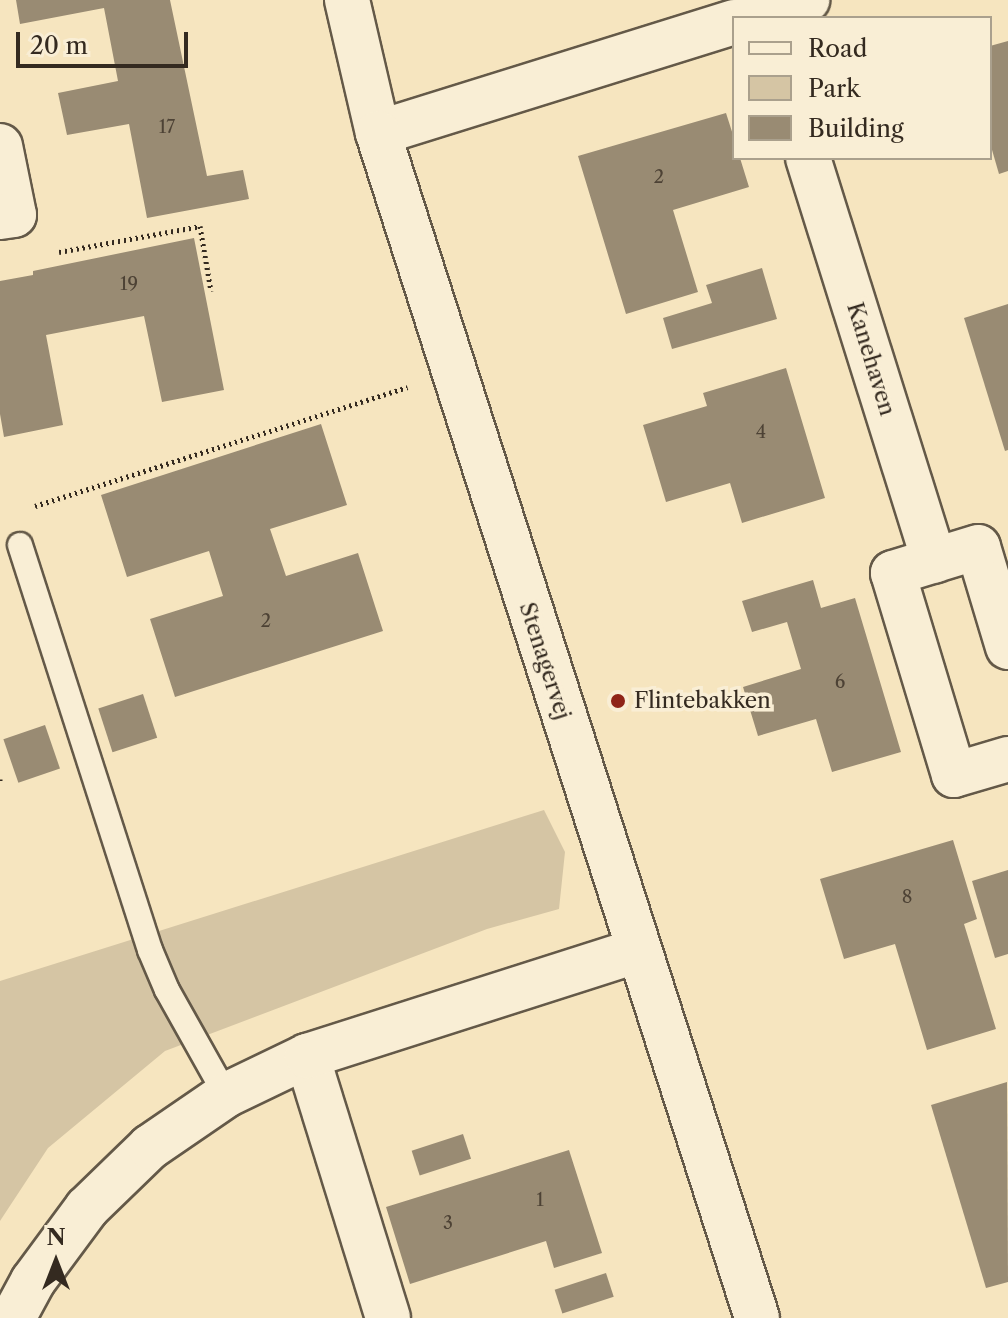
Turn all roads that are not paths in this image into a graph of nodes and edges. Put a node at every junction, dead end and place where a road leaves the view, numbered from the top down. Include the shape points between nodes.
1 (347, 0) edge
2 (807, 0) edge
3 (758, 16) edge
4 (732, 24) edge
5 (378, 133) junction
6 (0, 146) edge
7 (809, 160) edge
8 (0, 217) edge
9 (20, 545) dead end
10 (934, 561) junction
11 (1008, 647) edge
12 (1008, 759) edge
13 (637, 951) junction
14 (307, 1056) junction
15 (226, 1095) junction
16 (13, 1318) edge
17 (388, 1318) edge
18 (757, 1318) edge

1 - 5 street, Stenagervej
2 - 3 street
4 - 5 street
5 - 13 street, Stenagervej
6 - 8 street via 14,215
7 - 10 street, Kanehaven
9 - 15 lane via 150,950
10 - 11 street via 978,547
10 - 12 street via 893,573 954,775
13 - 14 street
13 - 18 street, Stenagervej
14 - 15 street
14 - 17 street
15 - 16 street via 150,1147 87,1208 33,1281

